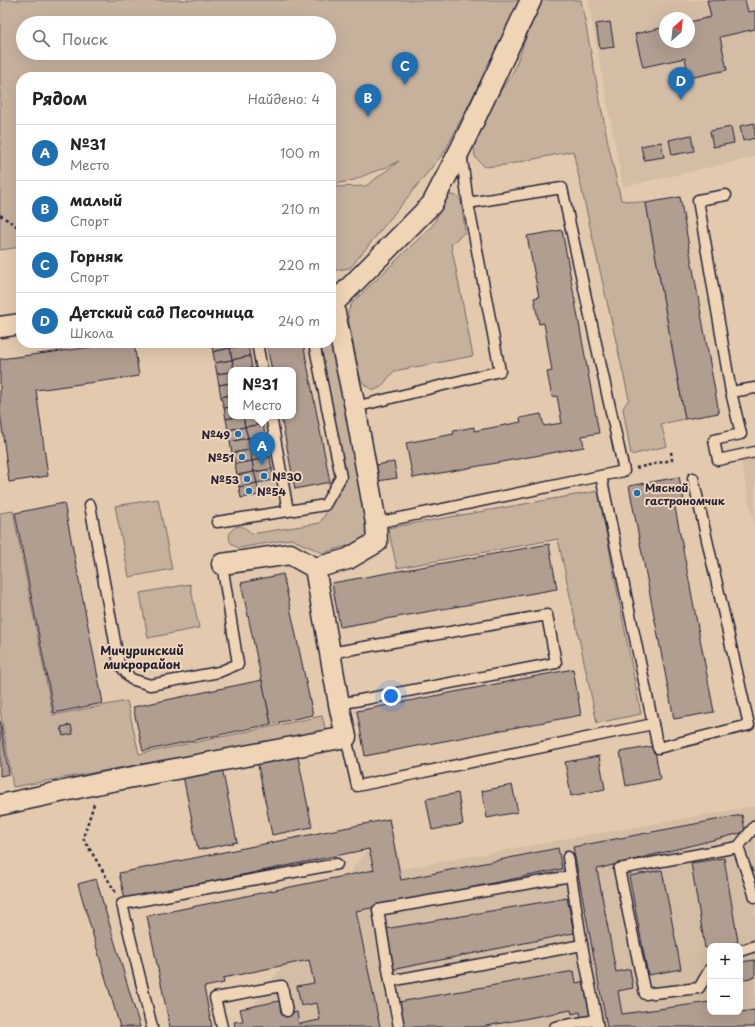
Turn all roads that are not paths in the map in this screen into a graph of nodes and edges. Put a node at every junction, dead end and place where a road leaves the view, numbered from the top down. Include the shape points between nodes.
1 (531, 0) edge
2 (461, 148) junction
3 (726, 195) dead end
4 (468, 203) junction
5 (336, 301) edge
6 (336, 323) edge
7 (16, 325) edge
8 (0, 327) edge
9 (258, 348) edge
10 (315, 348) edge
11 (261, 367) edge
12 (755, 388) edge
13 (732, 392) junction
14 (355, 407) junction
15 (272, 419) edge
16 (755, 452) edge
17 (601, 476) junction
18 (693, 478) dead end
19 (90, 505) dead end
20 (288, 511) junction
21 (217, 522) dead end
22 (376, 523) junction
23 (222, 564) joint
24 (315, 568) junction
25 (330, 653) junction
26 (339, 704) junction
27 (653, 724) junction
28 (346, 737) junction
29 (0, 805) edge
30 (755, 826) edge
31 (738, 847) junction
32 (568, 857) dead end
33 (337, 864) dead end
34 (571, 876) junction
35 (755, 897) edge
36 (582, 945) junction
37 (755, 946) edge
38 (743, 950) edge
39 (707, 974) edge
40 (390, 981) junction
41 (287, 1011) dead end
42 (597, 1023) edge
43 (152, 1027) edge
44 (222, 1027) edge
45 (399, 1027) edge
46 (555, 1027) edge

1 - 2 street
2 - 4 lane
2 - 5 street via 432,204
3 - 13 lane via 698,200
4 - 14 lane via 500,371
4 - 17 lane via 562,188 624,471
6 - 14 street
7 - 8 street
9 - 11 lane
10 - 20 lane via 341,477 325,505
12 - 13 lane
13 - 16 lane via 741,434 714,440 718,460
14 - 22 street
15 - 20 lane
17 - 22 lane
17 - 27 lane
18 - 27 lane via 749,725 658,748
19 - 23 lane via 119,664 131,679 150,685 219,672 238,664
20 - 21 lane
22 - 24 street via 377,542 348,559
23 - 24 street via 290,554
24 - 25 street
25 - 26 street
25 - 26 lane via 547,615 556,663
26 - 28 street
27 - 28 lane via 357,786
28 - 29 street via 101,783
30 - 31 lane
31 - 35 lane
31 - 39 lane via 619,869 644,994 699,988
32 - 34 lane
33 - 43 lane via 122,904
34 - 36 lane
34 - 40 lane via 378,910
36 - 40 lane
36 - 42 lane
37 - 38 lane
40 - 45 lane
41 - 44 lane via 282,986 215,998
42 - 46 lane

